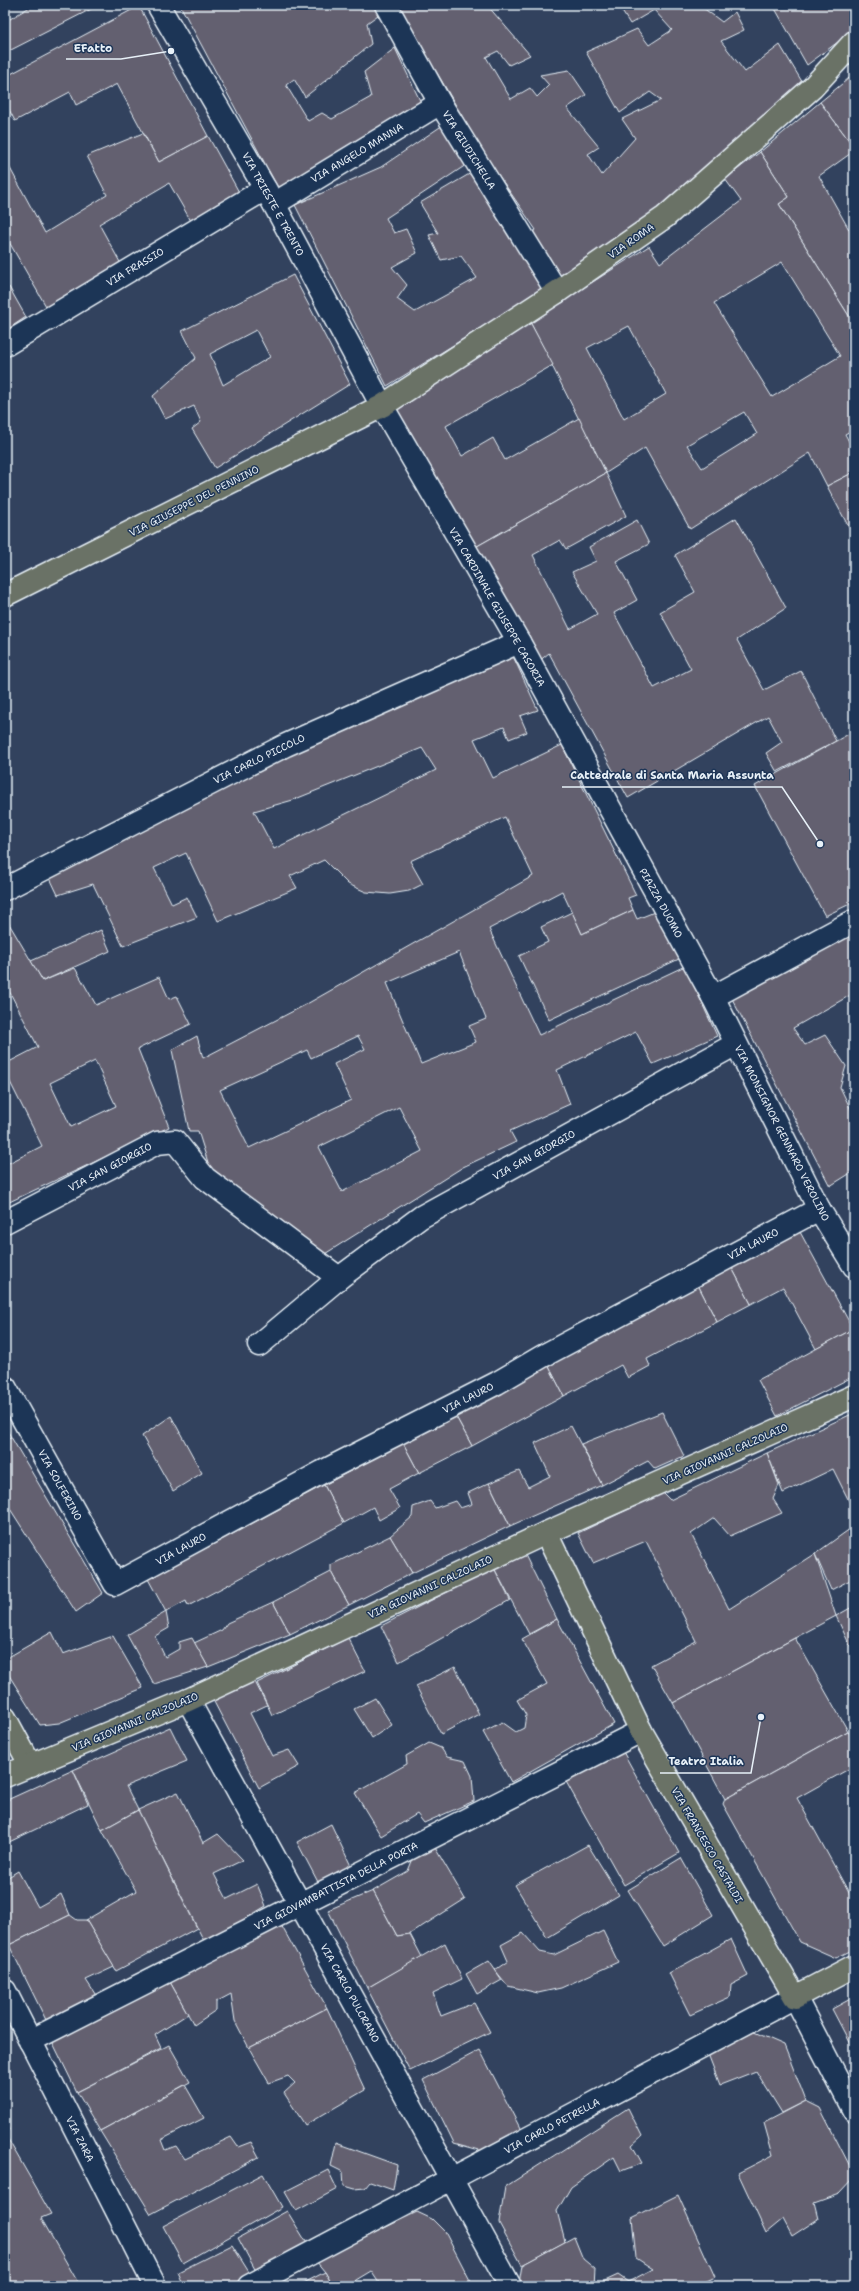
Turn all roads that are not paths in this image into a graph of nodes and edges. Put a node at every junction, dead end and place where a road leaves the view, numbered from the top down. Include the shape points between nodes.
1 (158, 5) edge
2 (386, 5) edge
3 (854, 42) edge
4 (440, 103) junction
5 (270, 196) junction
6 (557, 292) junction
7 (5, 345) edge
8 (382, 406) junction
9 (5, 595) edge
10 (519, 642) junction
11 (609, 809) joint
12 (5, 889) edge
13 (854, 921) edge
14 (713, 997) junction
15 (736, 1044) junction
16 (819, 1209) junction
17 (5, 1222) edge
18 (854, 1266) edge
19 (339, 1278) junction
20 (259, 1345) dead end
21 (5, 1386) edge
22 (854, 1396) edge
23 (546, 1533) junction
24 (115, 1584) joint
25 (188, 1700) junction
26 (5, 1718) edge
27 (642, 1731) junction
28 (31, 1766) junction
29 (5, 1776) edge
30 (301, 1903) junction
31 (854, 1966) edge
32 (5, 1992) edge
33 (795, 1997) junction
34 (30, 2041) junction
35 (854, 2111) edge
36 (451, 2179) junction
37 (155, 2286) edge
38 (249, 2286) edge
39 (510, 2286) edge

1 - 5 street, VIA TRIESTE E TRENTO
2 - 4 street, VIA GIUDICHELLA
3 - 6 main road, VIA ROMA via 812,88 665,217
4 - 5 street, VIA ANGELO MANNA
4 - 6 street, VIA GIUDICHELLA
5 - 7 street, VIA FRASSIO
5 - 8 street, VIA TRIESTE E TRENTO
6 - 8 main road, VIA ROMA
8 - 9 main road, VIA GIUSEPPE DEL PENNINO
8 - 10 street, VIA CARDINALE GIUSEPPE CASORIA
10 - 11 street, VIA CARDINALE GIUSEPPE CASORIA
10 - 12 street, VIA CARLO PICCOLO via 286,745
11 - 14 street, PIAZZA DUOMO
13 - 14 street
14 - 15 street, VIA MONSIGNOR GENNARO VEROLINO
15 - 16 street, VIA MONSIGNOR GENNARO VEROLINO
15 - 19 street, VIA SAN GIORGIO via 421,1217
16 - 18 street, VIA MONSIGNOR GENNARO VEROLINO
16 - 24 street, VIA LAURO via 550,1352 497,1383 322,1472
17 - 19 street, VIA SAN GIORGIO via 157,1143 175,1141 206,1178
19 - 20 street, VIA SAN GIORGIO
21 - 24 street, VIA SOLFERINO
22 - 23 main road, VIA GIOVANNI CALZOLAIO
23 - 25 main road, VIA GIOVANNI CALZOLAIO
23 - 27 main road, VIA FRANCESCO CASTALDI
25 - 28 main road, VIA GIOVANNI CALZOLAIO
25 - 30 street, VIA CARLO PULCRANO
26 - 28 main road
27 - 30 street, VIA GIOVAMBATTISTA DELLA PORTA
27 - 33 main road, VIA FRANCESCO CASTALDI
28 - 29 main road, VIA GIOVANNI CALZOLAIO
30 - 34 street, VIA GIOVAMBATTISTA DELLA PORTA
30 - 36 street, VIA CARLO PULCRANO
31 - 33 main road, VIA CARLO PETRELLA
32 - 34 street, VIA ZARA
33 - 35 street, VIA FRANCESCO CASTALDI
33 - 36 street, VIA CARLO PETRELLA
34 - 37 street, VIA ZARA
36 - 38 street, VIA CARLO PETRELLA
36 - 39 street, VIA CARLO PULCRANO

